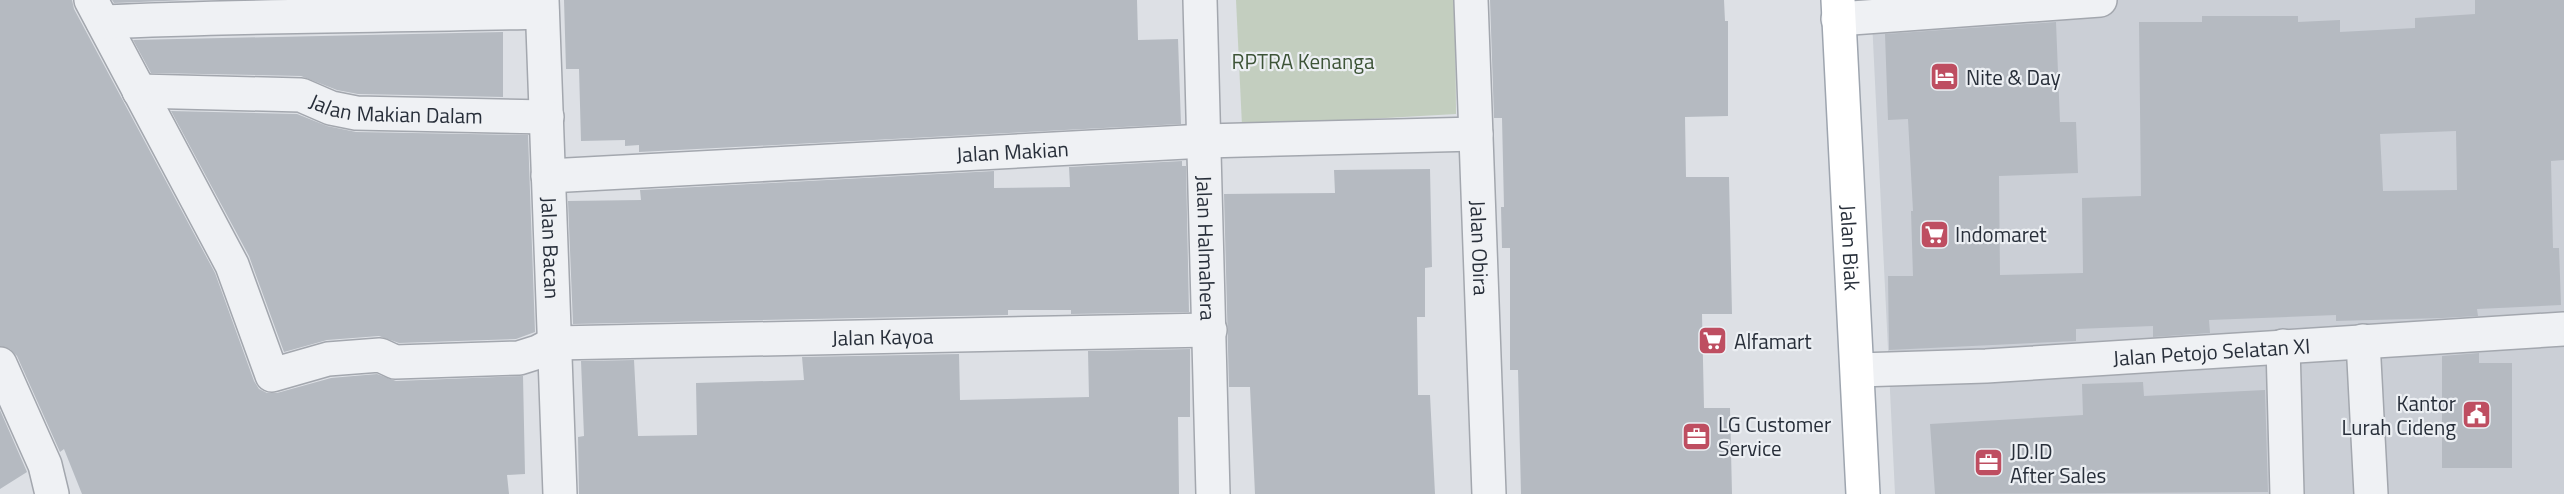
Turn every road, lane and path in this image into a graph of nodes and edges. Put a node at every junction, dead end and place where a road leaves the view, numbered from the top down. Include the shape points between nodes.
1 (1200, 0) edge
2 (1471, 0) edge
3 (2100, 0) edge
4 (542, 6) edge
5 (1838, 10) edge
6 (97, 11) edge
7 (139, 91) junction
8 (547, 117) junction
9 (1476, 134) junction
10 (1205, 141) junction
11 (548, 176) junction
12 (2564, 329) edge
13 (1210, 330) junction
14 (2363, 341) junction
15 (555, 343) junction
16 (2283, 346) junction
17 (0, 364) edge
18 (1858, 370) junction
19 (52, 494) edge
20 (560, 494) edge
21 (1213, 494) edge
22 (1489, 494) edge
23 (1863, 494) edge
24 (2287, 494) edge
25 (2371, 494) edge

1 - 10 street, Jalan Halmahera
2 - 9 street, Jalan Obira
3 - 5 street
4 - 6 street via 340,17 203,17
4 - 8 street, Jalan Bacan
5 - 18 main road, Jalan Biak
6 - 7 street
7 - 8 street, Jalan Makian Dalam via 301,95 331,108 356,113
7 - 15 street via 232,265 272,375 328,360 376,355 395,363 519,358
8 - 11 street, Jalan Bacan
9 - 10 street, Jalan Makian
9 - 22 street, Jalan Obira
10 - 11 street, Jalan Makian
10 - 13 street, Jalan Halmahera
11 - 15 street, Jalan Bacan
12 - 14 street, Jalan Petojo Selatan XI
13 - 15 street, Jalan Kayoa
13 - 21 street, Jalan Halmahera
14 - 16 street, Jalan Petojo Selatan XI
14 - 25 street
15 - 20 street, Jalan Bacan
16 - 18 street, Jalan Petojo Selatan XI via 1986,366
16 - 24 street
17 - 19 street via 45,465
18 - 23 main road, Jalan Biak

